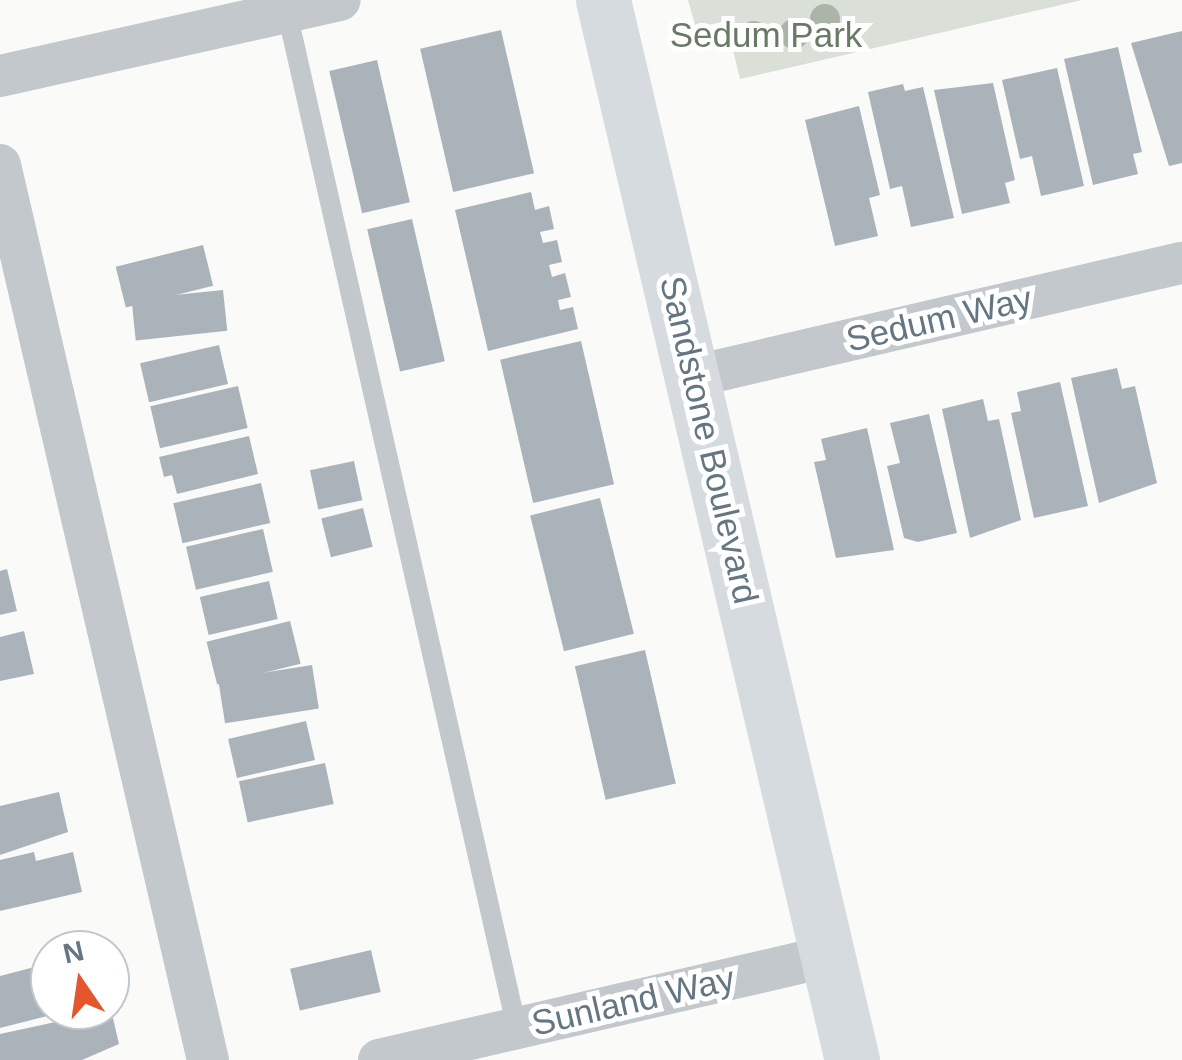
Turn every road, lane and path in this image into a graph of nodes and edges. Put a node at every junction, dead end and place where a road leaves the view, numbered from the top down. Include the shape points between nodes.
1 (340, 0) edge
2 (603, 0) edge
3 (287, 12) junction
4 (0, 76) edge
5 (0, 165) edge
6 (1182, 263) edge
7 (695, 376) junction
8 (829, 956) junction
9 (517, 1028) junction
10 (208, 1060) edge
11 (379, 1060) edge
12 (852, 1060) edge

1 - 3 street
2 - 7 street, Sandstone Boulevard
3 - 4 street
3 - 9 lane
5 - 10 street
6 - 7 street, Sedum Way
7 - 8 street, Sandstone Boulevard
8 - 9 street, Sunland Way
8 - 12 street, Sandstone Boulevard
9 - 11 street, Sunland Way

